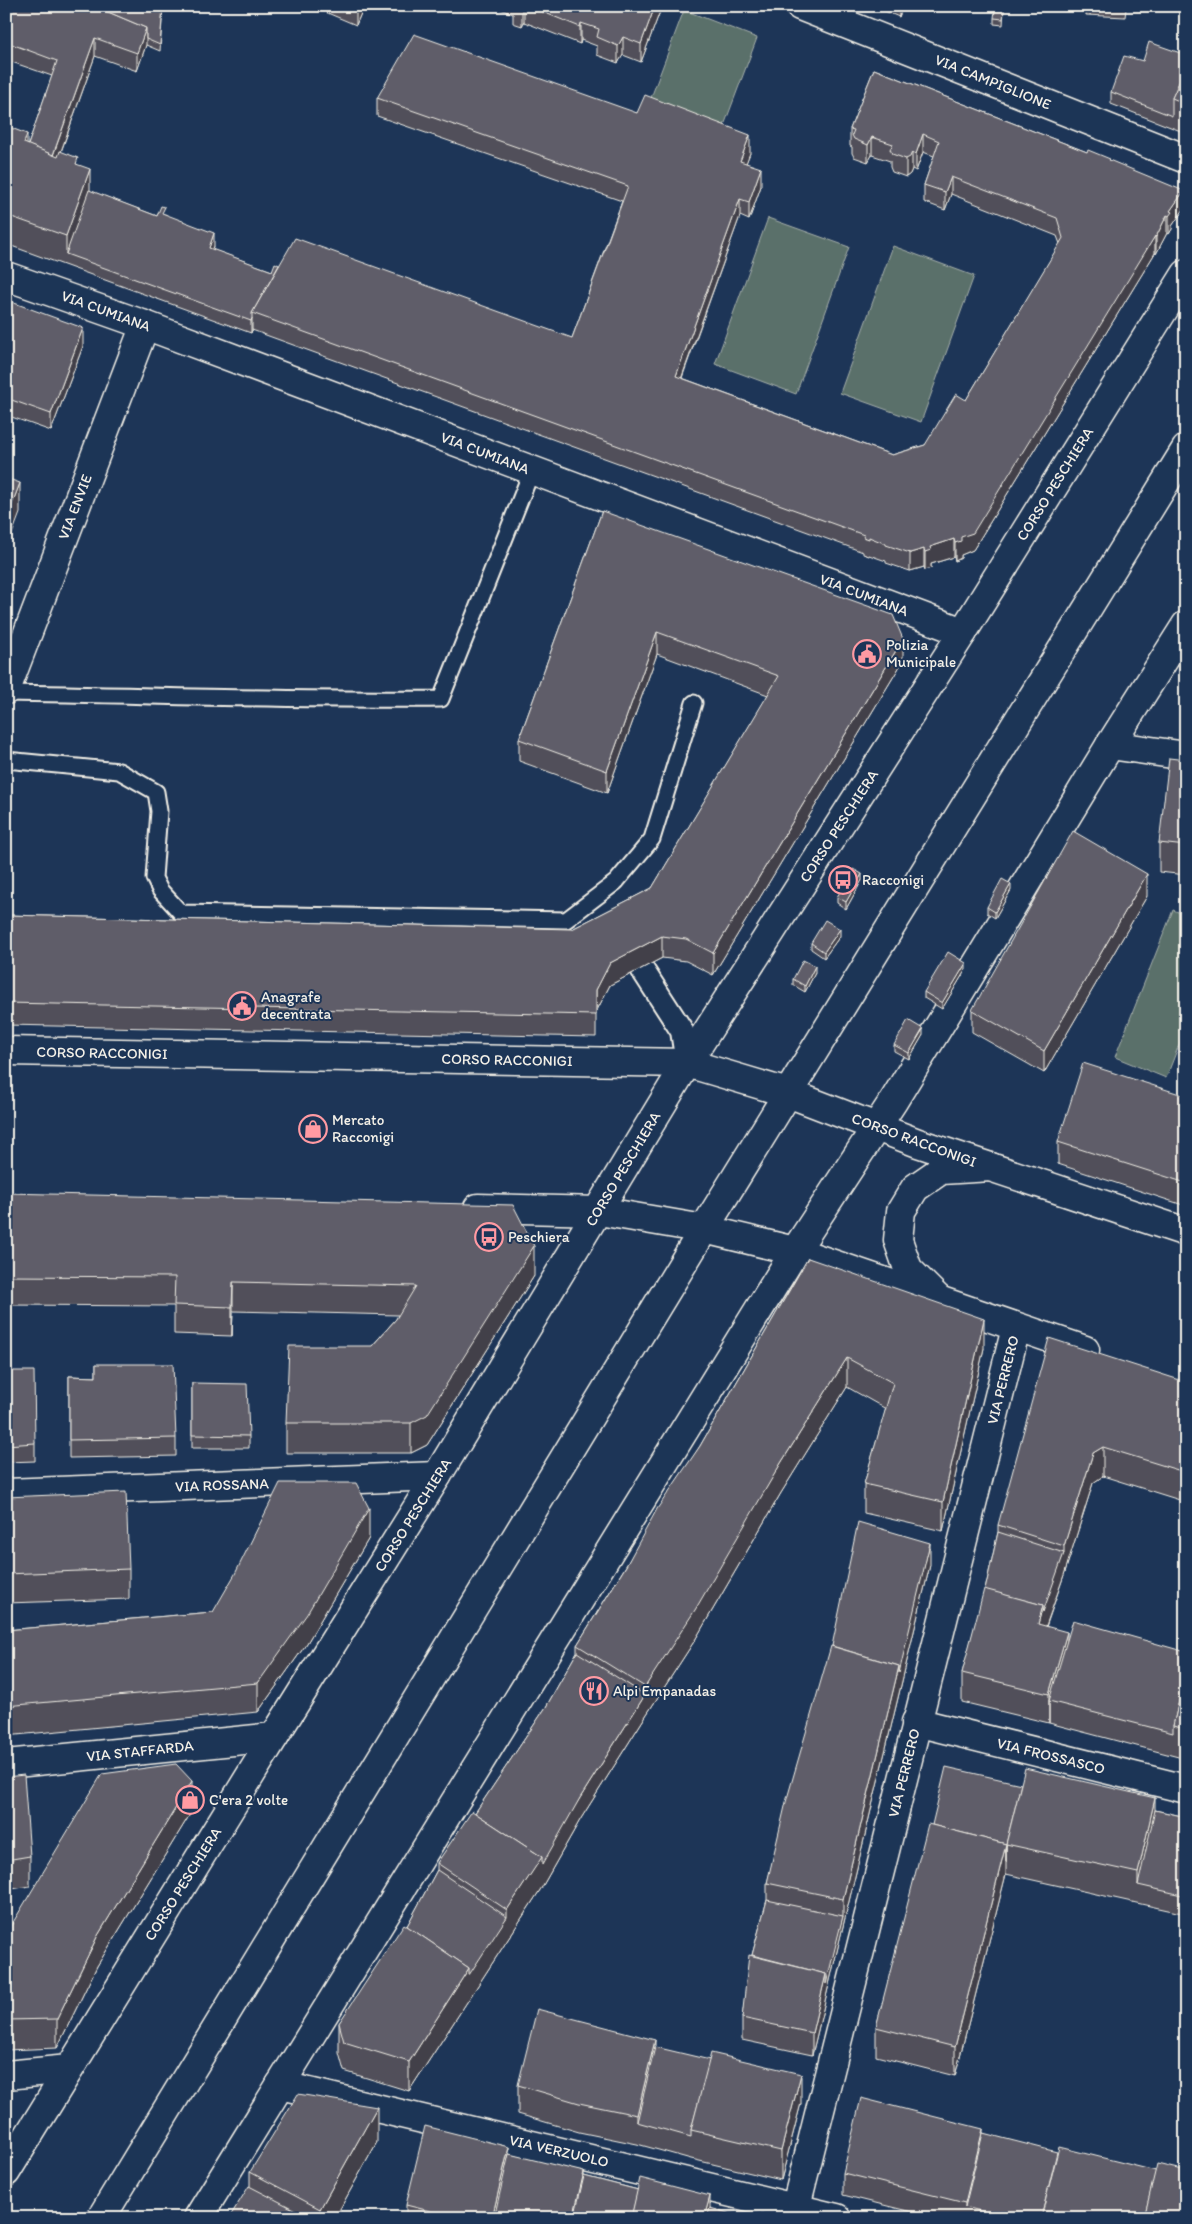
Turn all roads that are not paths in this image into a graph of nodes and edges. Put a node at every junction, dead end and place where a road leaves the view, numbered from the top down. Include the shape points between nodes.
1 (800, 6) edge
2 (1186, 158) edge
3 (1186, 274) edge
4 (6, 276) edge
5 (145, 325) junction
6 (1186, 449) edge
7 (532, 470) junction
8 (1186, 625) edge
9 (963, 632) junction
10 (16, 633) edge
11 (6, 690) edge
12 (6, 693) edge
13 (694, 703) dead end
14 (1110, 745) junction
15 (1186, 756) edge
16 (6, 760) edge
17 (642, 969) edge
18 (6, 1051) edge
19 (687, 1063) junction
20 (788, 1093) junction
21 (877, 1127) junction
22 (991, 1167) junction
23 (454, 1207) edge
24 (599, 1210) junction
25 (704, 1229) junction
26 (1186, 1232) edge
27 (795, 1251) junction
28 (940, 1302) junction
29 (1016, 1328) junction
30 (1110, 1359) edge
31 (437, 1476) junction
32 (6, 1493) edge
33 (916, 1722) junction
34 (274, 1737) junction
35 (6, 1764) edge
36 (1186, 1789) edge
37 (69, 2069) junction
38 (6, 2075) edge
39 (280, 2085) junction
40 (6, 2172) edge
41 (794, 2212) edge
42 (101, 2218) edge
43 (198, 2218) edge
44 (837, 2218) edge

1 - 2 street, VIA CAMPIGLIONE
3 - 9 street, CORSO PESCHIERA
4 - 5 street, VIA CUMIANA
5 - 7 street, VIA CUMIANA
5 - 10 street, VIA ENVIE
6 - 20 street
7 - 9 street, VIA CUMIANA
7 - 12 lane via 441,699 336,701
8 - 14 street
9 - 19 street, CORSO PESCHIERA
10 - 11 street, VIA ENVIE
13 - 16 lane via 652,839 616,882 566,920 181,912 160,890 154,878 159,811 156,792 119,771
14 - 15 street
14 - 21 street
17 - 19 street via 682,1031
18 - 19 street, CORSO RACCONIGI
19 - 20 street, CORSO RACCONIGI
19 - 24 street, CORSO PESCHIERA
20 - 21 street, CORSO RACCONIGI
20 - 25 street
21 - 22 street, CORSO RACCONIGI
21 - 27 street
22 - 26 street, CORSO RACCONIGI
22 - 28 street, CORSO RACCONIGI via 941,1170 916,1188 901,1211 898,1240 908,1269
23 - 24 street, CORSO RACCONIGI
24 - 25 street, CORSO RACCONIGI
24 - 31 street, CORSO PESCHIERA
25 - 27 street, CORSO RACCONIGI
25 - 42 street
27 - 28 street, CORSO RACCONIGI
27 - 39 street
28 - 29 street, CORSO RACCONIGI
29 - 30 street, CORSO RACCONIGI
29 - 33 street, VIA PERRERO
31 - 32 street, VIA ROSSANA
31 - 34 street, CORSO PESCHIERA
33 - 36 street, VIA FROSSASCO
33 - 41 street, VIA PERRERO
34 - 35 street, VIA STAFFARDA
34 - 37 street, CORSO PESCHIERA
37 - 38 street
37 - 40 street, CORSO PESCHIERA
39 - 41 street, VIA VERZUOLO
39 - 43 street
41 - 44 street, VIA VERZUOLO

